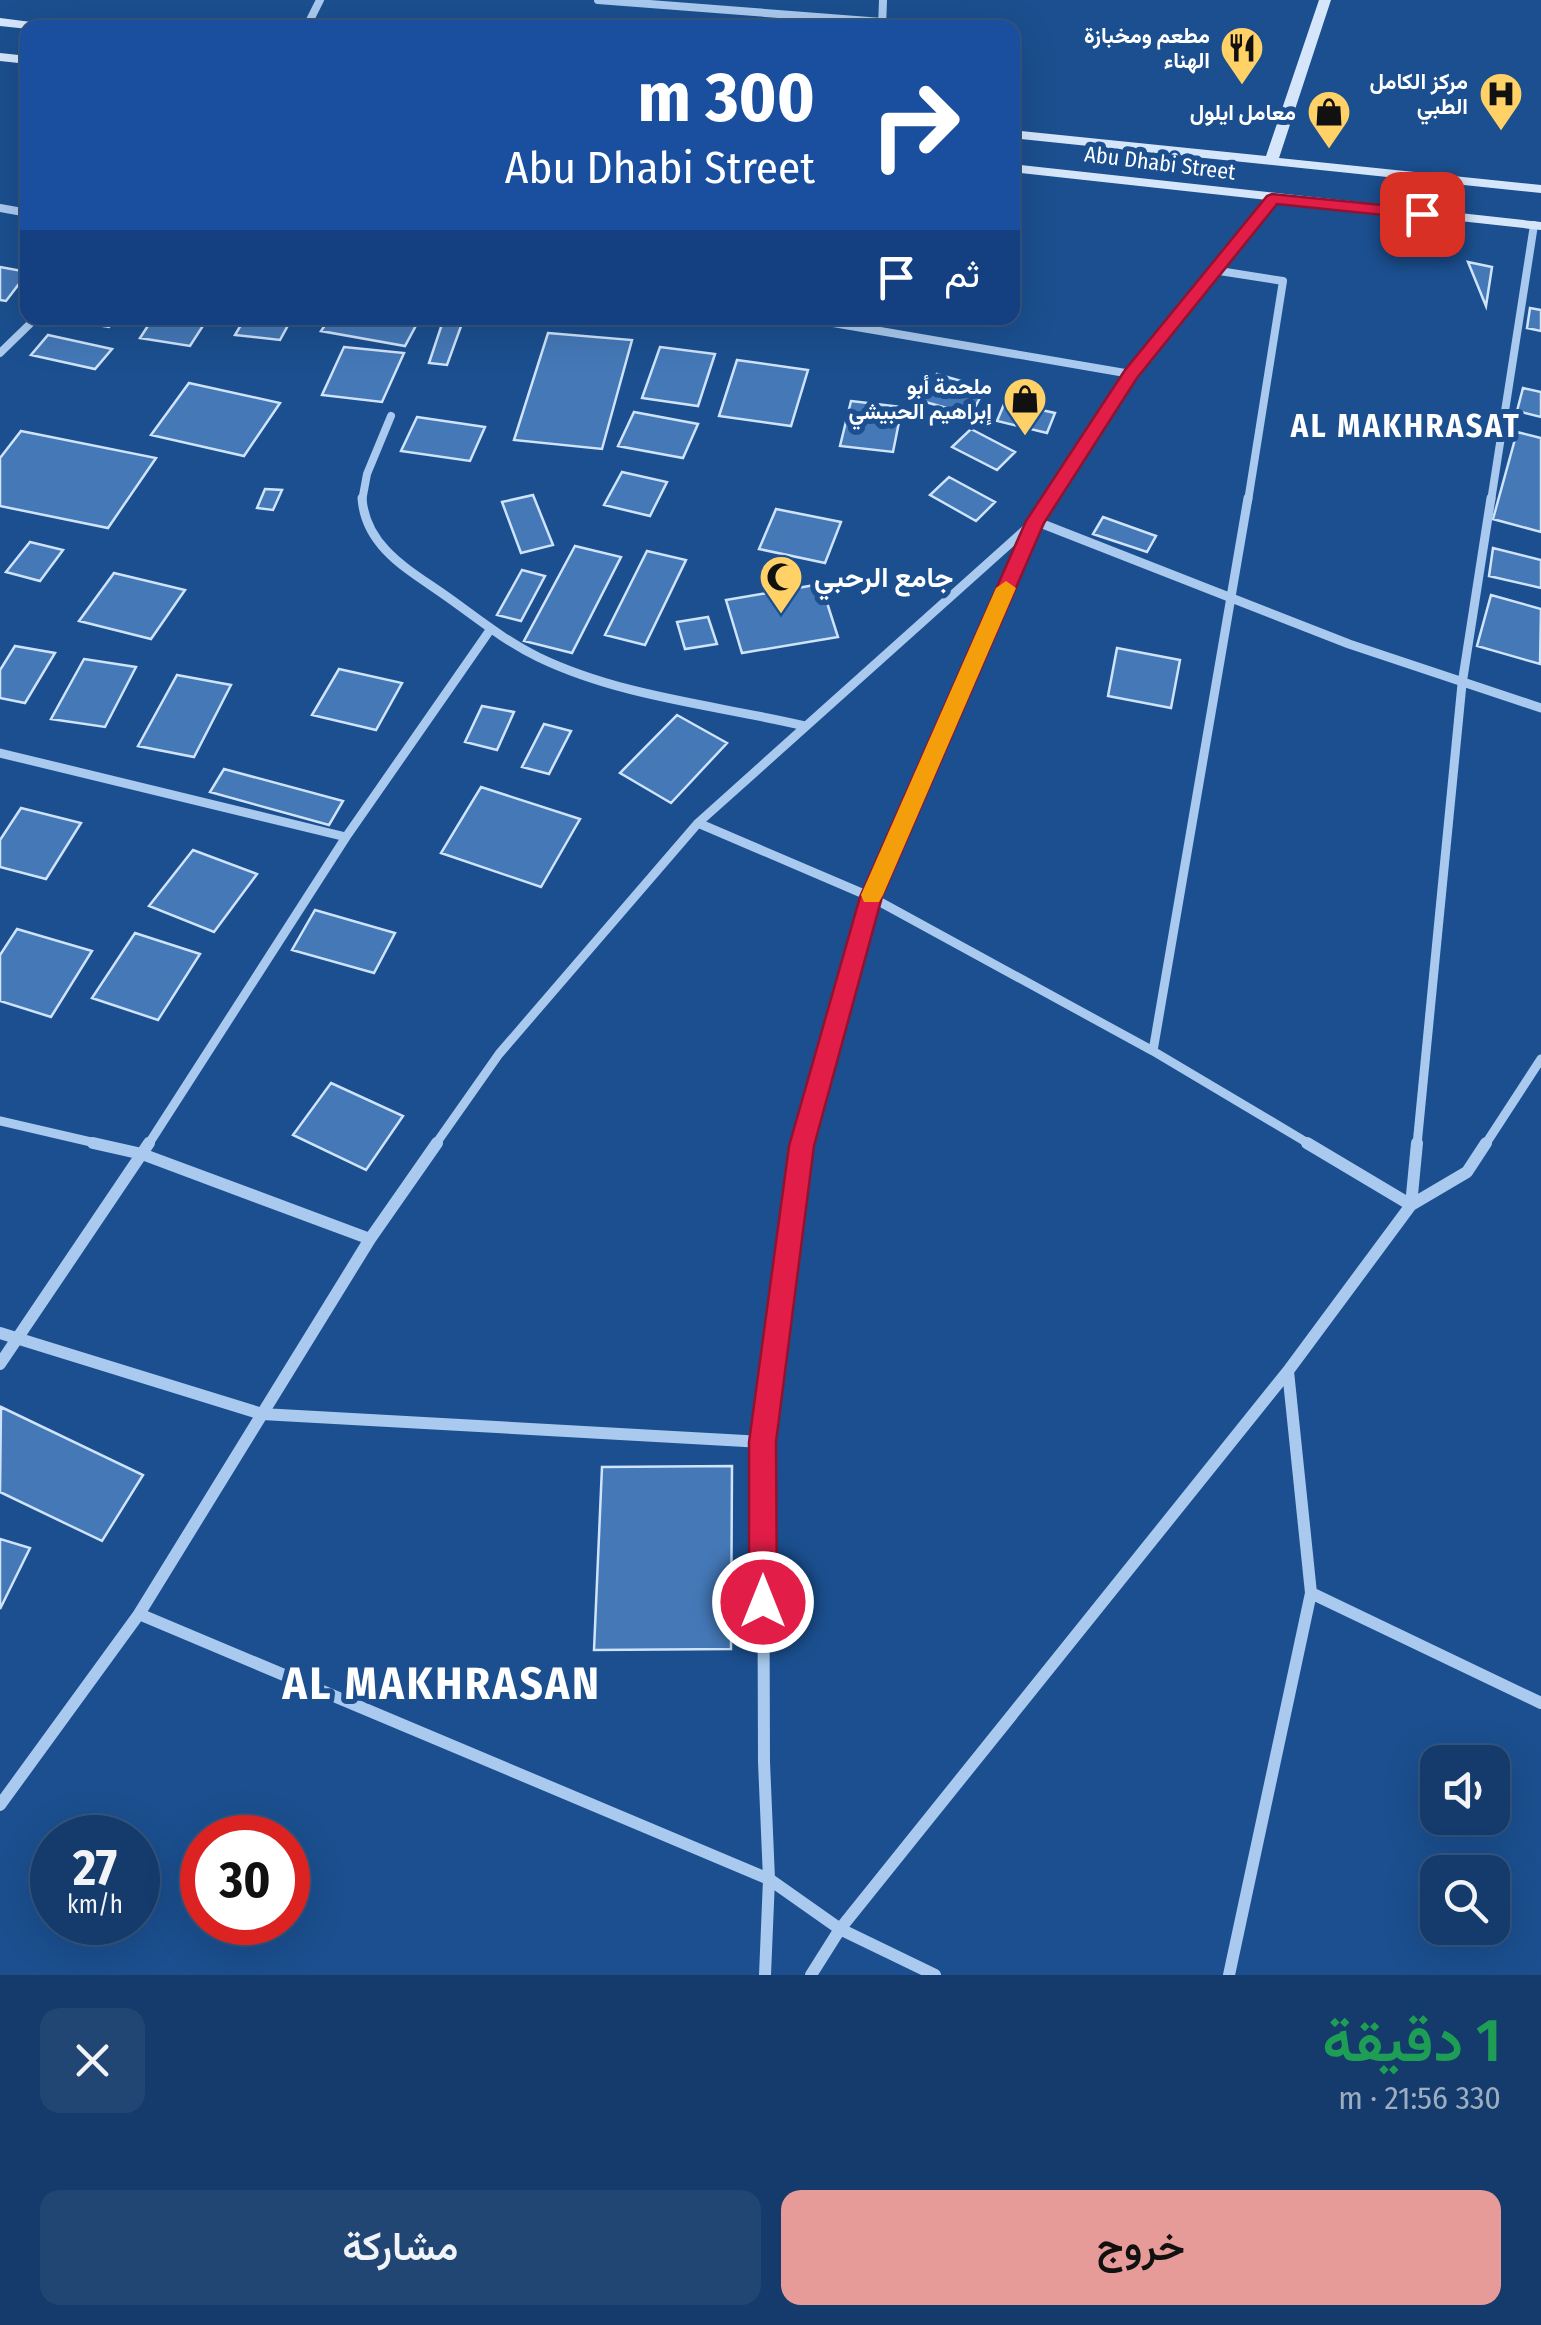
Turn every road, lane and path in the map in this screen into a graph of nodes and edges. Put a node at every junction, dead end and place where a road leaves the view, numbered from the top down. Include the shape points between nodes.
1 (598, 0) edge
2 (1326, 0) edge
3 (825, 20) edge
4 (1020, 135) edge
5 (1272, 158) junction
6 (1020, 169) edge
7 (1541, 189) edge
8 (1272, 199) junction
9 (1538, 225) edge
10 (1213, 270) junction
11 (29, 325) edge
12 (845, 325) edge
13 (0, 353) edge
14 (1131, 374) junction
15 (391, 416) dead end
16 (1035, 521) junction
17 (1232, 602) junction
18 (490, 630) junction
19 (1462, 684) junction
20 (1541, 708) edge
21 (805, 726) junction
22 (0, 753) edge
23 (698, 824) junction
24 (346, 838) junction
25 (871, 897) junction
26 (1154, 1051) junction
27 (1541, 1058) edge
28 (0, 1121) edge
29 (142, 1154) junction
30 (1411, 1205) junction
31 (370, 1239) junction
32 (0, 1333) edge
33 (19, 1338) junction
34 (0, 1364) edge
35 (1288, 1371) junction
36 (262, 1414) junction
37 (763, 1442) junction
38 (1311, 1593) junction
39 (139, 1614) junction
40 (1541, 1703) edge
41 (0, 1805) edge
42 (769, 1879) junction
43 (840, 1928) junction
44 (765, 1975) edge
45 (811, 1975) edge
46 (936, 1975) edge
47 (1229, 1975) edge

1 - 3 street
2 - 5 main road
4 - 5 main road, Abu Dhabi Street
5 - 7 main road, Abu Dhabi Street
6 - 8 main road, Abu Dhabi Street
8 - 9 main road, Abu Dhabi Street
8 - 10 street
9 - 19 street
10 - 14 street
10 - 17 street via 1282,281
11 - 13 street
12 - 14 street
14 - 16 street
15 - 18 street via 369,470 363,510 378,542 398,563
16 - 17 street
16 - 21 street
16 - 25 street
17 - 19 street
17 - 26 street
18 - 21 street via 598,680
18 - 24 street
19 - 20 street
19 - 30 street
21 - 23 street
22 - 24 street
23 - 25 street
23 - 31 street via 499,1054
24 - 29 street
25 - 26 street
25 - 37 street via 802,1146
26 - 30 street
27 - 30 street via 1467,1172
28 - 29 street
29 - 31 street
29 - 33 street
30 - 35 street
31 - 36 street
32 - 33 street
33 - 34 street
33 - 36 street
35 - 38 street
35 - 43 street
36 - 37 street
36 - 39 street
37 - 42 street
38 - 40 street
38 - 47 street
39 - 41 street
39 - 42 street
42 - 43 street
42 - 44 street
43 - 45 street
43 - 46 street

